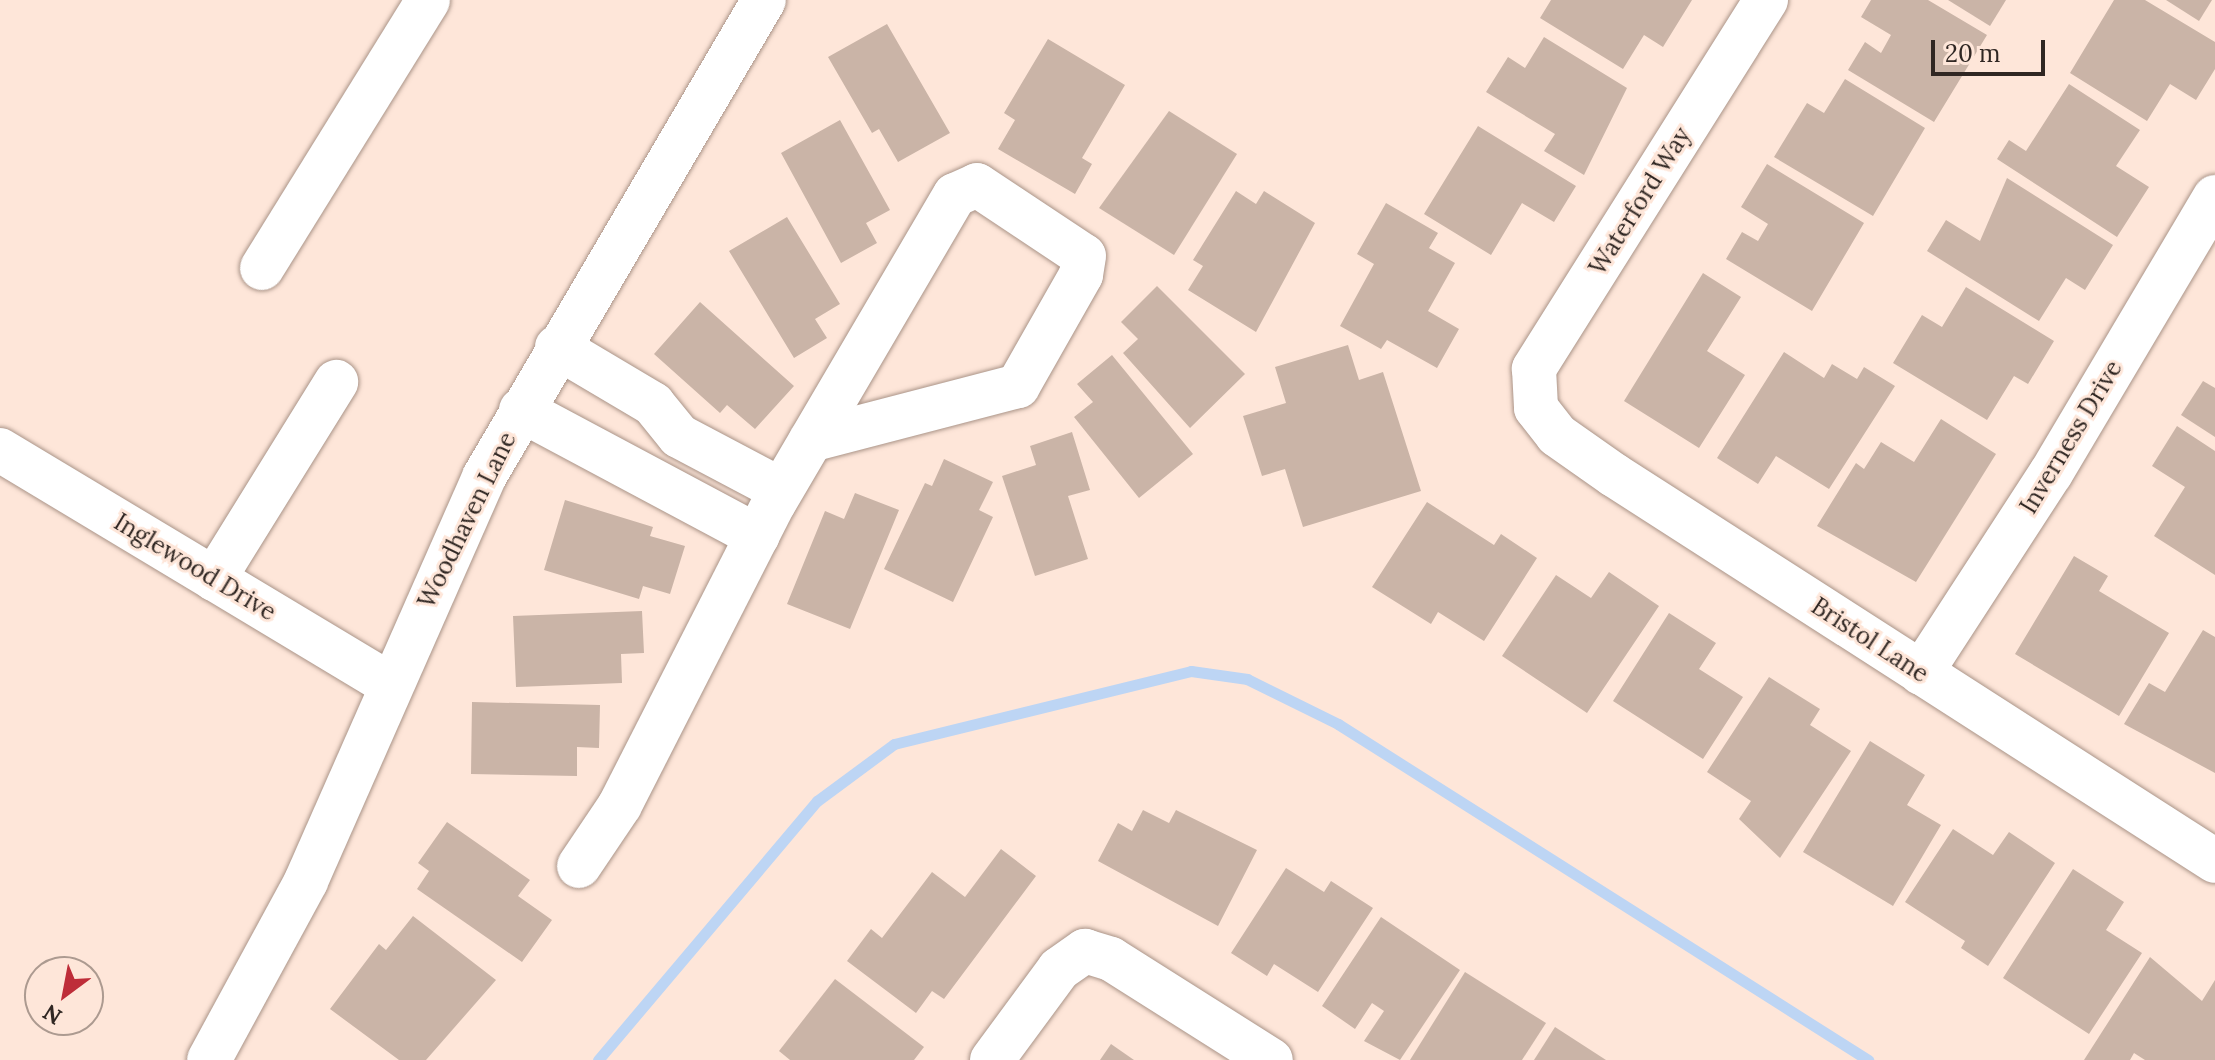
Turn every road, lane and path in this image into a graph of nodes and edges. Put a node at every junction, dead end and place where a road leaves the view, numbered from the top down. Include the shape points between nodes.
1 (428, 0) edge
2 (764, 0) edge
3 (1766, 0) edge
4 (2215, 197) edge
5 (262, 268) dead end
6 (557, 347) junction
7 (336, 382) dead end
8 (1536, 408) joint
9 (521, 410) junction
10 (679, 436) junction
11 (811, 440) junction
12 (0, 450) edge
13 (657, 478) junction
14 (781, 490) junction
15 (757, 536) junction
16 (214, 579) junction
17 (1921, 673) junction
18 (390, 684) junction
19 (2215, 861) edge
20 (579, 866) dead end
21 (209, 1060) edge
22 (992, 1060) edge
23 (1271, 1060) edge

1 - 5 street
2 - 6 street, Woodhaven Lane
3 - 8 street, Waterford Way via 1534,369
4 - 17 street, Inverness Drive via 2051,473
6 - 9 street, Woodhaven Lane
6 - 10 street via 653,404
7 - 16 street
8 - 17 street, Bristol Lane via 1557,435 1614,475
9 - 13 street via 631,472
9 - 18 street, Woodhaven Lane
10 - 13 street
10 - 14 street
11 - 11 street via 955,195 977,185 1084,256 1081,275 1018,386
11 - 14 street
12 - 16 street, Inglewood Drive
13 - 15 street
14 - 15 street
15 - 20 street via 620,805
16 - 18 street, Inglewood Drive
17 - 19 street, Bristol Lane
18 - 21 street, Woodhaven Lane via 300,893
22 - 23 street via 1085,951 1111,959

